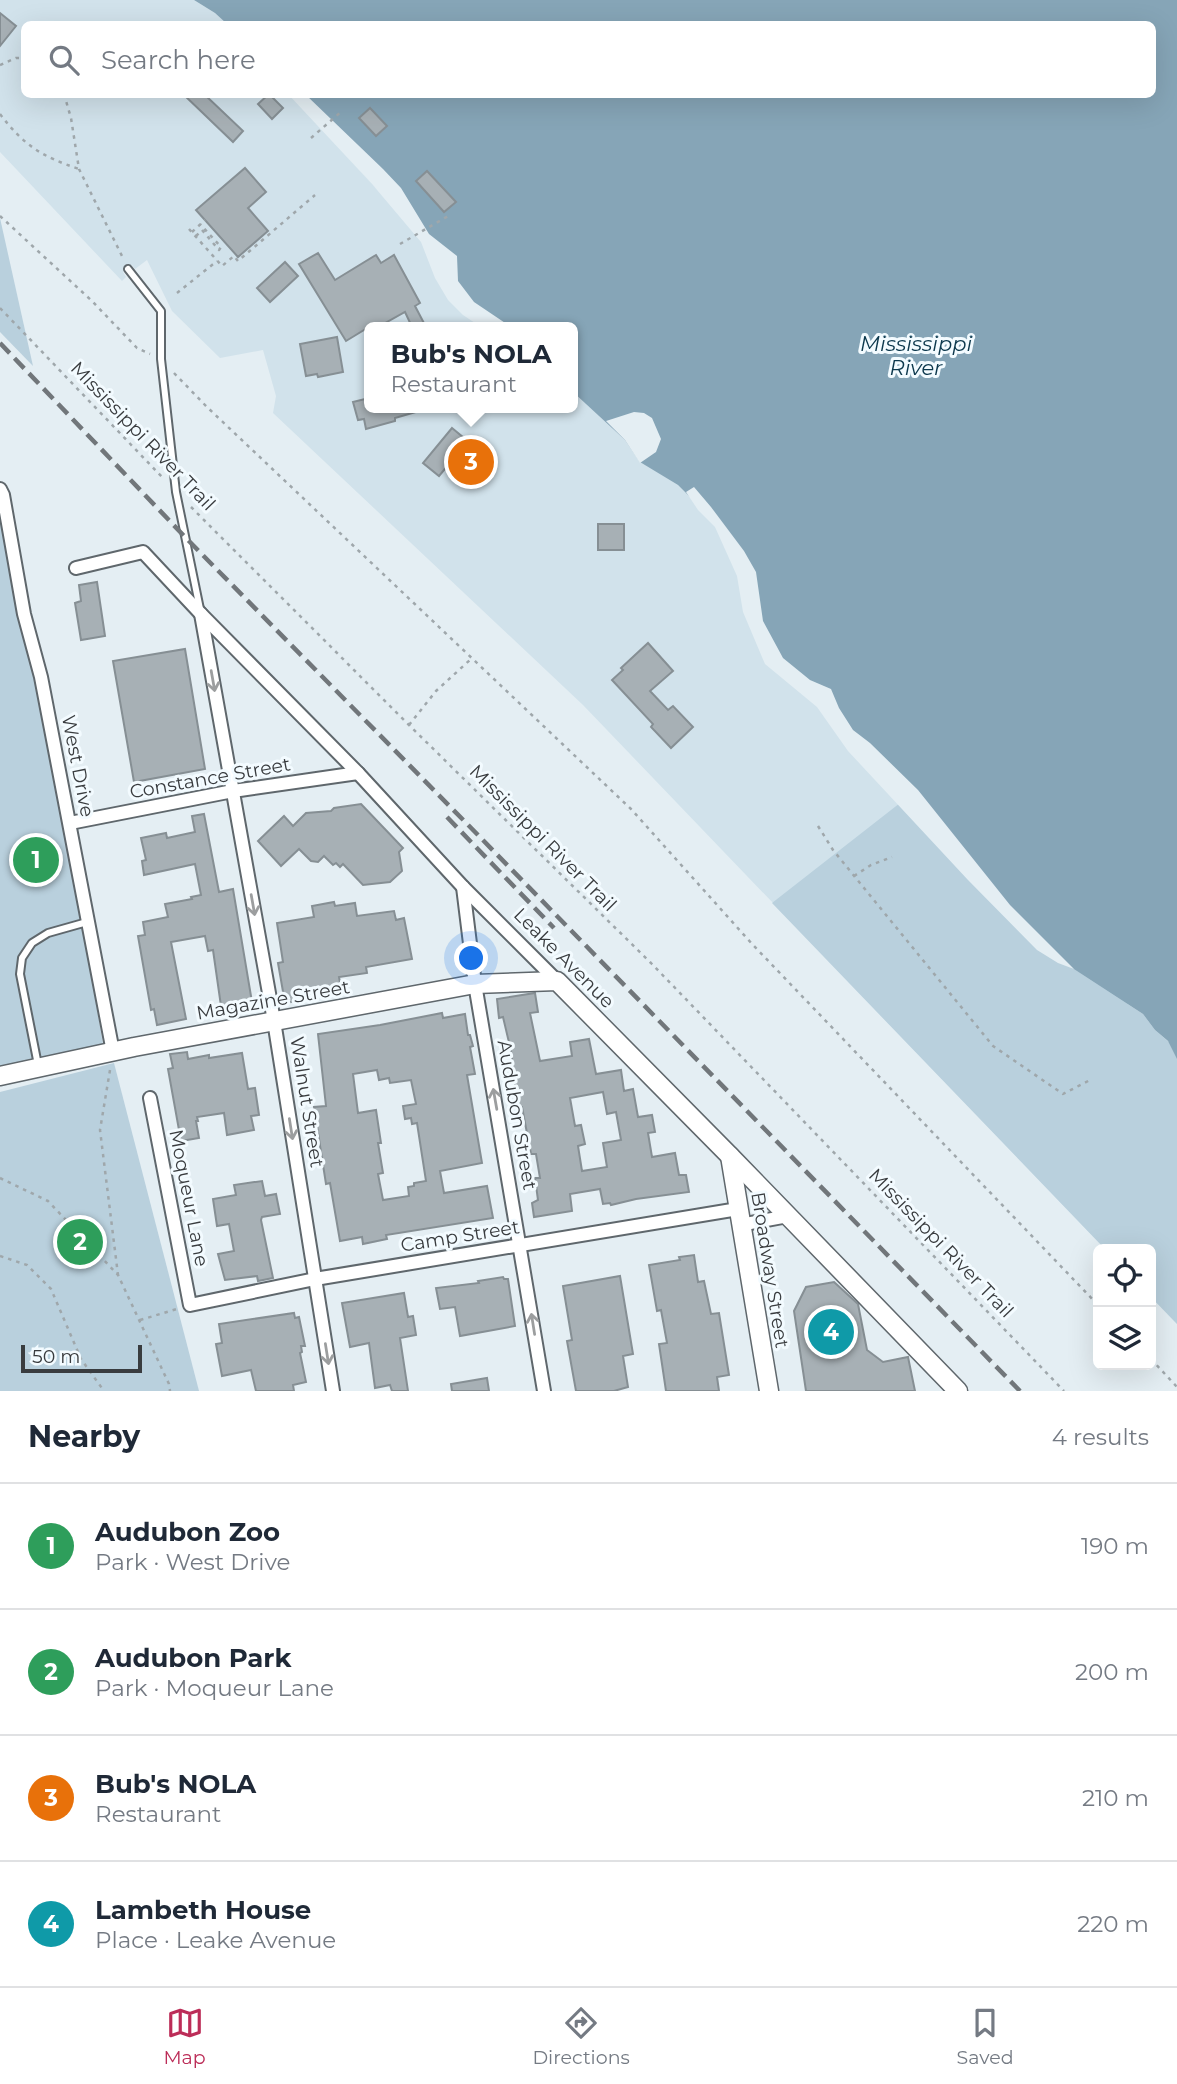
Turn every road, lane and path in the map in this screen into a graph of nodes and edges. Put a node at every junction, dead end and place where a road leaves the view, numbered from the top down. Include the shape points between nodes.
1 (21, 58) edge
2 (0, 65) edge
3 (65, 98) edge
4 (342, 111) dead end
5 (0, 114) edge
6 (312, 138) dead end
7 (79, 169) junction
8 (315, 195) dead end
9 (450, 215) dead end
10 (0, 216) edge
11 (205, 220) dead end
12 (200, 224) junction
13 (196, 236) junction
14 (400, 244) dead end
15 (217, 261) junction
16 (128, 269) joint
17 (177, 293) dead end
18 (0, 308) edge
19 (161, 359) junction
20 (0, 489) edge
21 (176, 492) junction
22 (76, 568) dead end
23 (201, 614) junction
24 (471, 659) junction
25 (409, 725) junction
26 (358, 773) junction
27 (233, 791) junction
28 (69, 823) junction
29 (818, 826) dead end
30 (892, 857) dead end
31 (854, 876) junction
32 (463, 887) junction
33 (87, 922) junction
34 (557, 981) junction
35 (475, 984) junction
36 (274, 1021) junction
37 (113, 1052) junction
38 (39, 1067) junction
39 (0, 1076) edge
40 (1092, 1079) dead end
41 (150, 1097) dead end
42 (730, 1156) junction
43 (0, 1178) edge
44 (788, 1216) junction
45 (739, 1217) junction
46 (521, 1246) junction
47 (0, 1256) edge
48 (118, 1275) junction
49 (315, 1279) junction
50 (1093, 1300) edge
51 (190, 1305) junction
52 (139, 1320) junction
53 (1156, 1364) edge
54 (1177, 1387) edge
55 (104, 1391) edge
56 (170, 1391) edge
57 (333, 1391) edge
58 (544, 1391) edge
59 (768, 1391) edge
60 (958, 1391) edge
61 (1064, 1391) edge

1 - 2 path
3 - 7 path
4 - 6 path
5 - 7 path via 38,152
7 - 16 path
8 - 15 path via 239,261 234,256 222,265
9 - 14 path
10 - 19 path via 137,348
11 - 12 path
12 - 13 path via 191,230
12 - 13 path via 221,247 219,250 202,230
13 - 15 path
15 - 17 path
16 - 19 lane via 161,311
18 - 21 path, Mississippi River Trail
19 - 21 lane
19 - 24 path
20 - 28 street, West Drive
21 - 23 lane
21 - 25 path, Mississippi River Trail
22 - 23 street, Leake Avenue via 143,552
23 - 26 street, Leake Avenue
23 -> 27 street, Walnut Street
24 - 25 path via 436,691
24 - 50 path via 631,810 753,945
25 - 61 path, Mississippi River Trail via 651,963
26 - 27 street, Constance Street
26 - 32 street, Leake Avenue
27 - 28 street, Constance Street
27 -> 36 street, Walnut Street
28 - 33 street, West Drive
29 - 31 path
30 - 31 path
31 - 40 path via 993,1046 1063,1094
32 - 34 street, Leake Avenue
32 - 35 street, Audubon Street
33 - 37 street, West Drive
33 - 38 lane via 48,933 32,943 22,958 20,974
34 - 35 street, Magazine Street
34 - 42 street, Leake Avenue
35 - 36 street, Magazine Street
46 -> 35 street, Audubon Street
36 - 37 street, Magazine Street
36 -> 49 street, Walnut Street
37 - 38 street, Magazine Street
37 - 48 path via 100,1130
38 - 39 street, Magazine Street
41 - 51 street, Moqueur Lane
42 - 44 street, Leake Avenue
42 - 45 street, Broadway Street
43 - 48 path via 48,1201
44 - 45 street, Camp Street
44 - 60 street, Leake Avenue
45 - 46 street, Camp Street
45 - 59 street, Broadway Street
46 - 49 street, Camp Street
58 -> 46 street, Audubon Street
47 - 55 path via 27,1265 51,1289 81,1359
48 - 52 path
49 - 51 street, Camp Street
49 -> 57 street, Walnut Street
51 - 52 path
52 - 56 path
53 - 54 path

